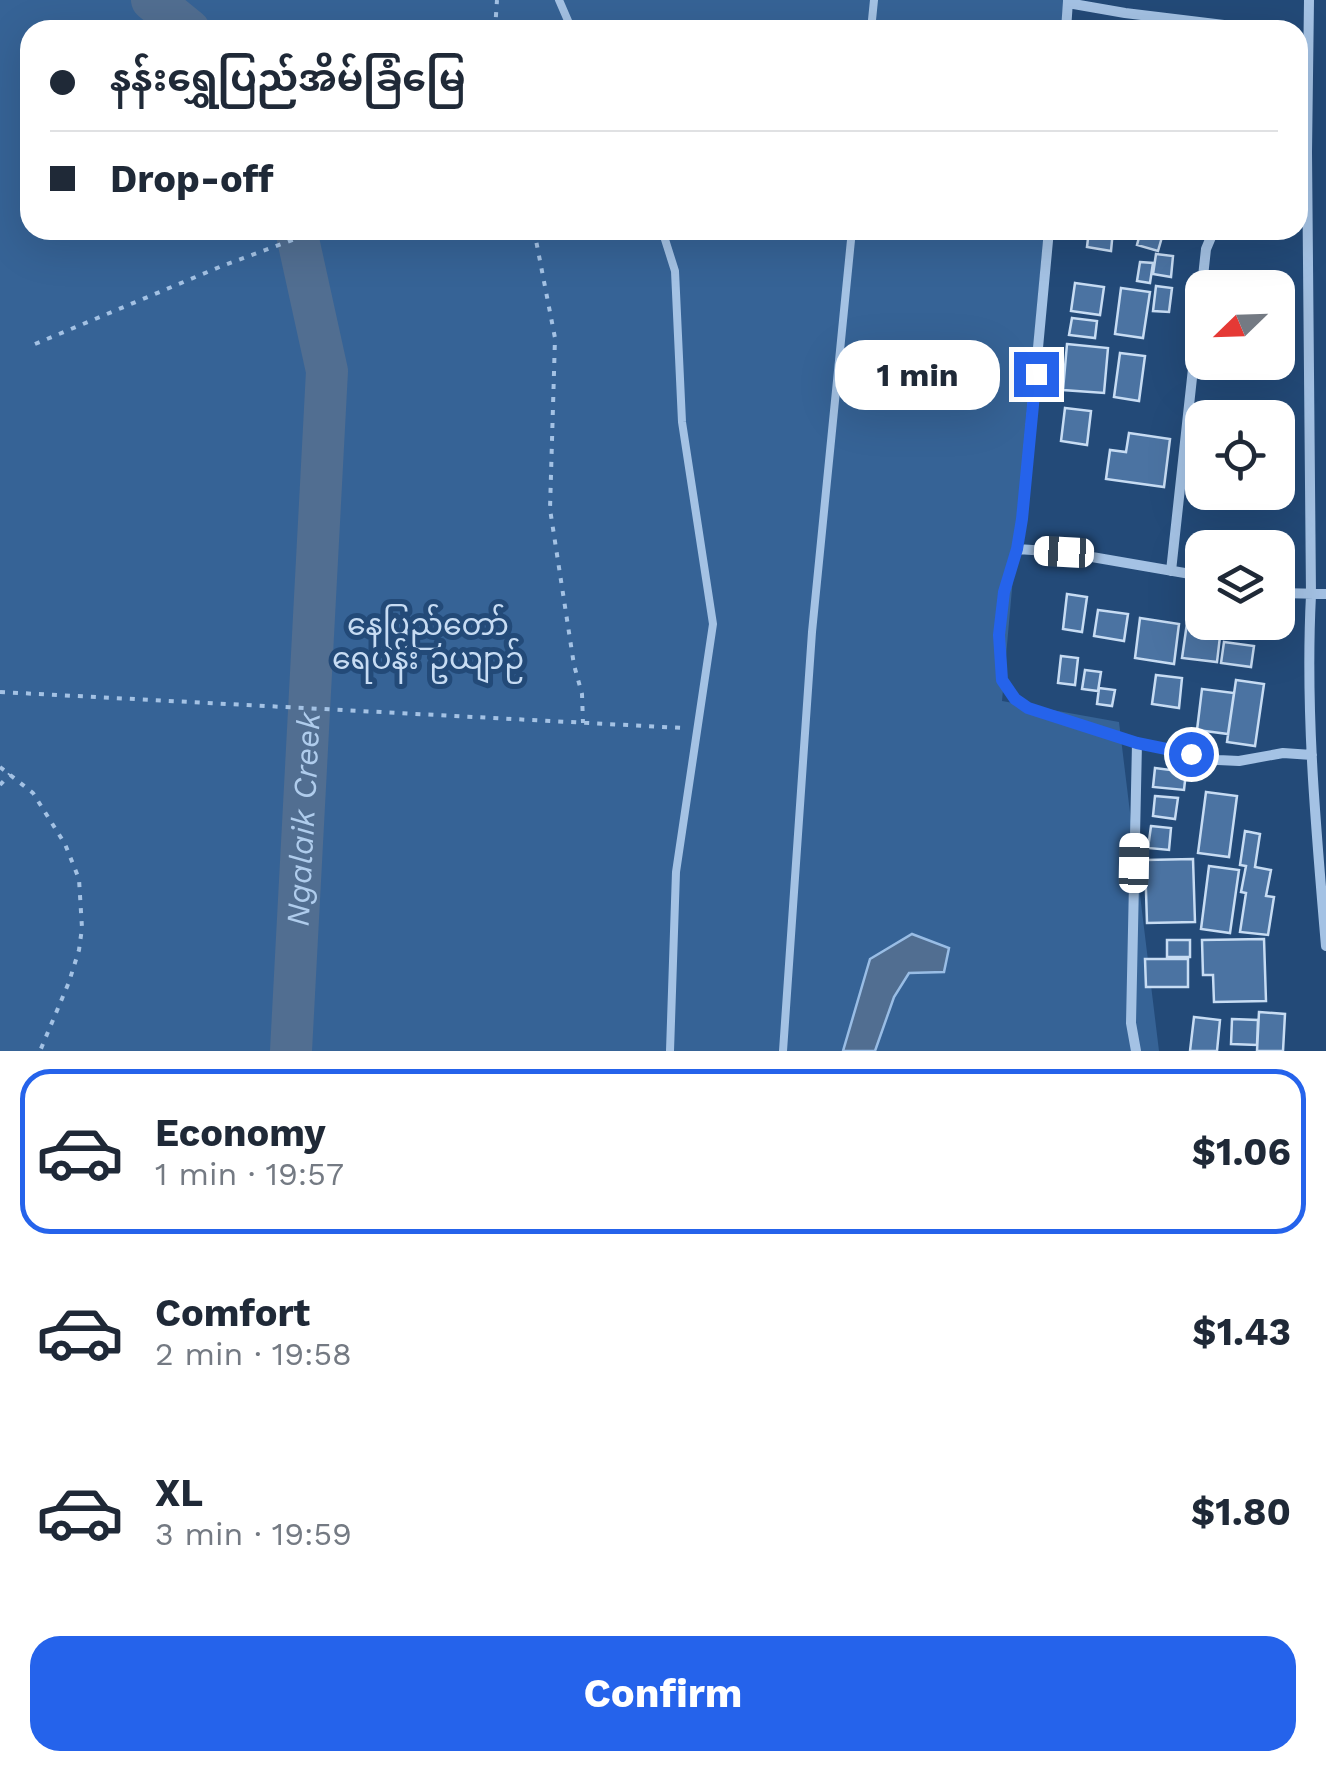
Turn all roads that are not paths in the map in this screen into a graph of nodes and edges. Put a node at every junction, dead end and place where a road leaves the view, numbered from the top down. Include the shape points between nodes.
1 (1068, 2) edge
2 (1182, 20) edge
3 (665, 240) edge
4 (851, 240) edge
5 (1048, 240) edge
6 (1210, 240) edge
7 (1307, 240) edge
8 (1017, 549) junction
9 (1171, 571) junction
10 (1185, 573) edge
11 (1295, 594) edge
12 (1326, 594) edge
13 (1311, 595) junction
14 (1137, 743) junction
15 (1312, 755) junction
16 (1326, 946) edge
17 (670, 1051) edge
18 (783, 1051) edge
19 (1136, 1051) edge

1 - 2 street
3 - 17 lane via 675,271 682,422 713,624 676,872
4 - 18 lane via 812,632
5 - 8 street
6 - 9 street
7 - 13 street
8 - 9 street
8 - 14 street via 999,635 1002,680 1028,708
9 - 10 street
11 - 13 street
12 - 13 street
13 - 15 street
14 - 15 street via 1218,760
14 - 19 street via 1131,1023
15 - 16 street

